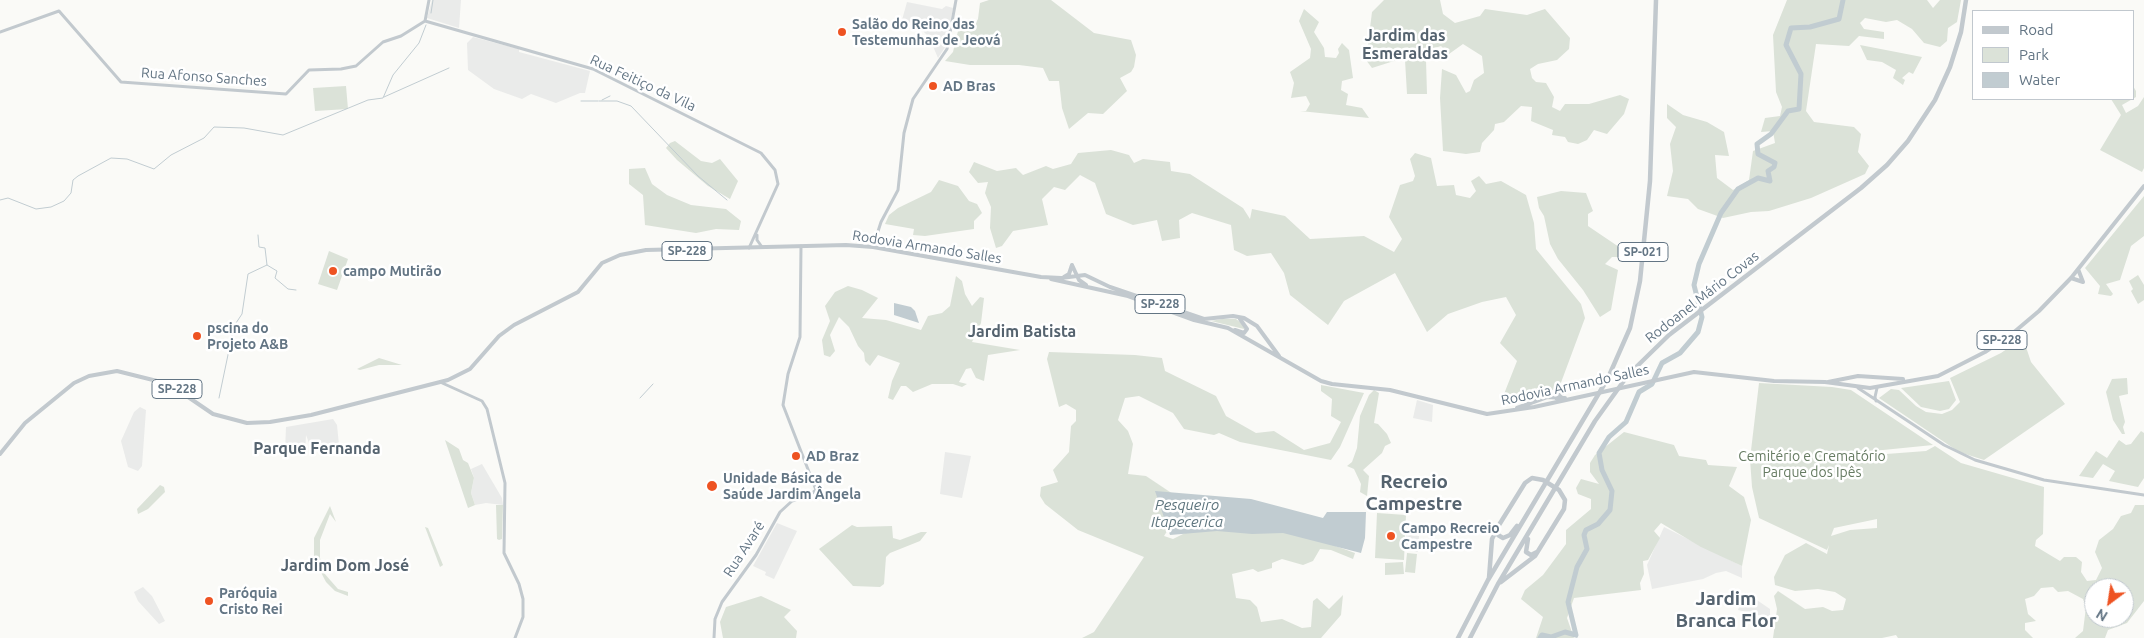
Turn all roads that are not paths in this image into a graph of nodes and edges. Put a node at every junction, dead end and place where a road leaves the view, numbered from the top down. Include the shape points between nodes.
1 (429, 0) edge
2 (956, 0) edge
3 (1656, 0) edge
4 (1966, 0) edge
5 (425, 21) junction
6 (0, 32) edge
7 (544, 52) dead end
8 (554, 58) junction
9 (2144, 186) edge
10 (758, 232) junction
11 (801, 246) junction
12 (762, 247) junction
13 (873, 247) junction
14 (749, 248) junction
15 (2078, 269) junction
16 (1078, 276) junction
17 (1090, 277) junction
18 (2071, 278) junction
19 (1061, 280) junction
20 (1084, 284) junction
21 (1090, 287) junction
22 (1233, 316) junction
23 (1228, 328) junction
24 (1279, 356) junction
25 (1858, 376) junction
26 (1872, 376) junction
27 (1914, 380) junction
28 (440, 382) junction
29 (1826, 382) junction
30 (1858, 388) junction
31 (1876, 388) junction
32 (1562, 395) junction
33 (1576, 397) junction
34 (1568, 398) junction
35 (1877, 401) junction
36 (1552, 402) junction
37 (1510, 410) junction
38 (0, 454) edge
39 (2144, 495) edge
40 (1525, 518) junction
41 (1499, 525) junction
42 (1532, 526) junction
43 (1538, 552) junction
44 (1488, 580) junction
45 (1498, 584) junction
46 (515, 638) edge
47 (714, 638) edge
48 (1458, 638) edge
49 (1470, 638) edge

1 - 5 street
2 - 13 street via 949,44 913,100 904,133 898,190
3 - 40 highway, Rodoanel Mário Covas / SP-021 via 1650,181 1636,306 1611,373
4 - 42 highway, Rodoanel Mário Covas via 1961,32 1950,67 1931,106 1908,141 1861,188 1646,356 1620,385
5 - 6 street, Rua Afonso Sanches via 383,42 356,66 309,70 286,94 121,82 59,11
5 - 8 street, Rua Feitiço da Vila
7 - 8 street
8 - 10 street, Rua Feitiço da Vila via 593,69 761,153 775,170 778,184
9 - 15 main road, Rodovia Armando Salles / SP-228
10 - 12 street via 757,240
10 - 14 street, Rua Feitiço da Vila
11 - 12 main road, Rodovia Armando Salles / SP-228
11 - 13 main road, Rodovia Armando Salles / SP-228
11 - 47 street, Rua Avaré via 800,337 788,374 783,405 816,490 792,501 780,512 756,555 722,602
12 - 14 main road, Rodovia Armando Salles / SP-228
13 - 19 main road, Rodovia Armando Salles / SP-228
14 - 28 main road, Rodovia Armando Salles / SP-228 via 646,250 614,257 598,267 578,292 514,325 499,336 470,369
15 - 18 main road, Rodovia Armando Salles / SP-228
15 - 18 main road via 2083,282
16 - 17 main road, Rodovia Armando Salles / SP-228
16 - 19 main road via 1073,280
16 - 19 main road via 1072,266 1069,274
16 - 20 main road
17 - 20 main road via 1084,278
17 - 22 main road, Rodovia Armando Salles / SP-228 via 1204,319
18 - 27 main road, Rodovia Armando Salles / SP-228 via 2029,321 1985,352 1938,376
19 - 21 main road, Rodovia Armando Salles / SP-228
20 - 21 main road
21 - 23 main road, Rodovia Armando Salles / SP-228
22 - 23 main road via 1244,322 1248,329 1244,333
22 - 24 main road, Rodovia Armando Salles / SP-228 via 1257,326
23 - 24 main road, Rodovia Armando Salles / SP-228
24 - 37 main road, Rodovia Armando Salles / SP-228 via 1321,381 1339,386 1390,390 1487,414
25 - 26 main road, Rodovia Armando Salles / SP-228
25 - 29 main road, Rodovia Armando Salles / SP-228
25 - 30 main road via 1854,383
26 - 27 main road, Rodovia Armando Salles / SP-228
26 - 31 main road via 1877,382
27 - 31 main road, Rodovia Armando Salles / SP-228
28 - 38 main road, Rodovia Armando Salles / SP-228 via 270,422 239,422 213,414 169,384 116,371 89,376 74,383 26,421
28 - 46 street via 482,401 490,418 505,483 504,553 517,579 524,607
29 - 30 main road, Rodovia Armando Salles / SP-228
29 - 33 main road, Rodovia Armando Salles / SP-228 via 1774,381 1700,372
30 - 31 main road, Rodovia Armando Salles / SP-228
30 - 35 street
31 - 35 street via 1874,397
32 - 33 main road
32 - 34 main road
32 - 36 main road
32 - 37 main road
33 - 34 main road, Rodovia Armando Salles / SP-228
34 - 36 main road, Rodovia Armando Salles / SP-228
35 - 39 street via 1944,445 1974,460 2044,480
36 - 37 main road, Rodovia Armando Salles / SP-228
40 - 41 highway via 1506,538 1498,535
40 - 44 highway, Rodoanel Mário Covas / SP-021
41 - 43 highway via 1528,480 1537,478 1559,490 1566,504
41 - 44 highway via 1492,539
42 - 43 highway via 1525,549 1530,555
42 - 45 highway, Rodoanel Mário Covas
43 - 45 highway via 1529,563
44 - 48 highway, Rodoanel Mário Covas / SP-021
45 - 49 highway, Rodoanel Mário Covas

